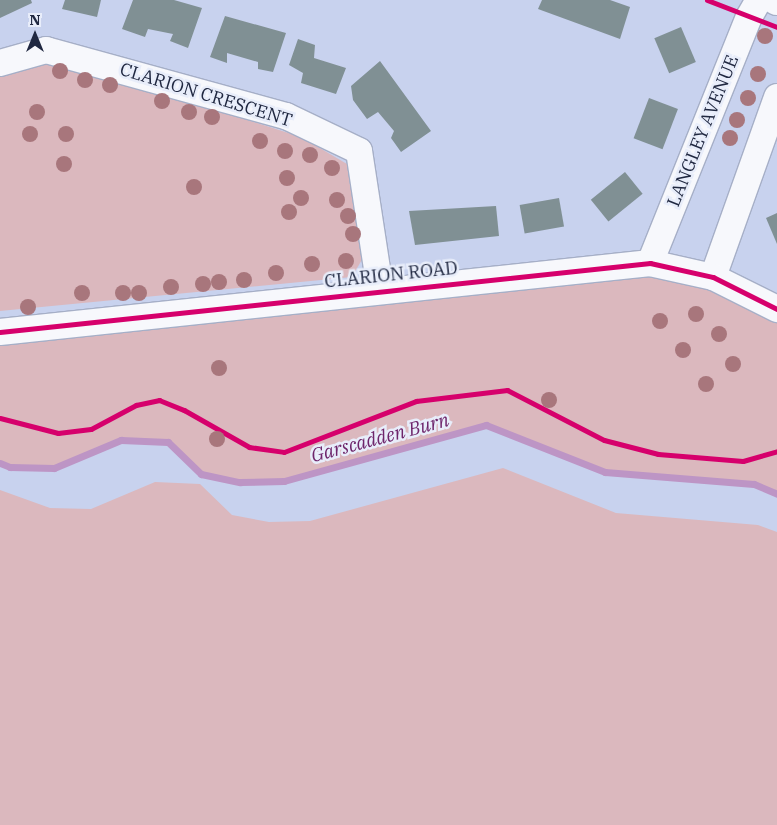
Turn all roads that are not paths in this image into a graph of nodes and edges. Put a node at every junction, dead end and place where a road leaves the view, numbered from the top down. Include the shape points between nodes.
1 (759, 0) edge
2 (0, 62) edge
3 (777, 98) edge
4 (650, 263) junction
5 (712, 277) junction
6 (380, 289) junction
7 (777, 309) edge
8 (0, 332) edge

1 - 4 street, LANGLEY AVENUE via 749,17
2 - 6 street, CLARION CRESCENT via 46,50 286,116 359,151
3 - 5 street
4 - 5 street, CLARION ROAD
4 - 6 street, CLARION ROAD
5 - 7 street, CLARION ROAD
6 - 8 street, CLARION ROAD

